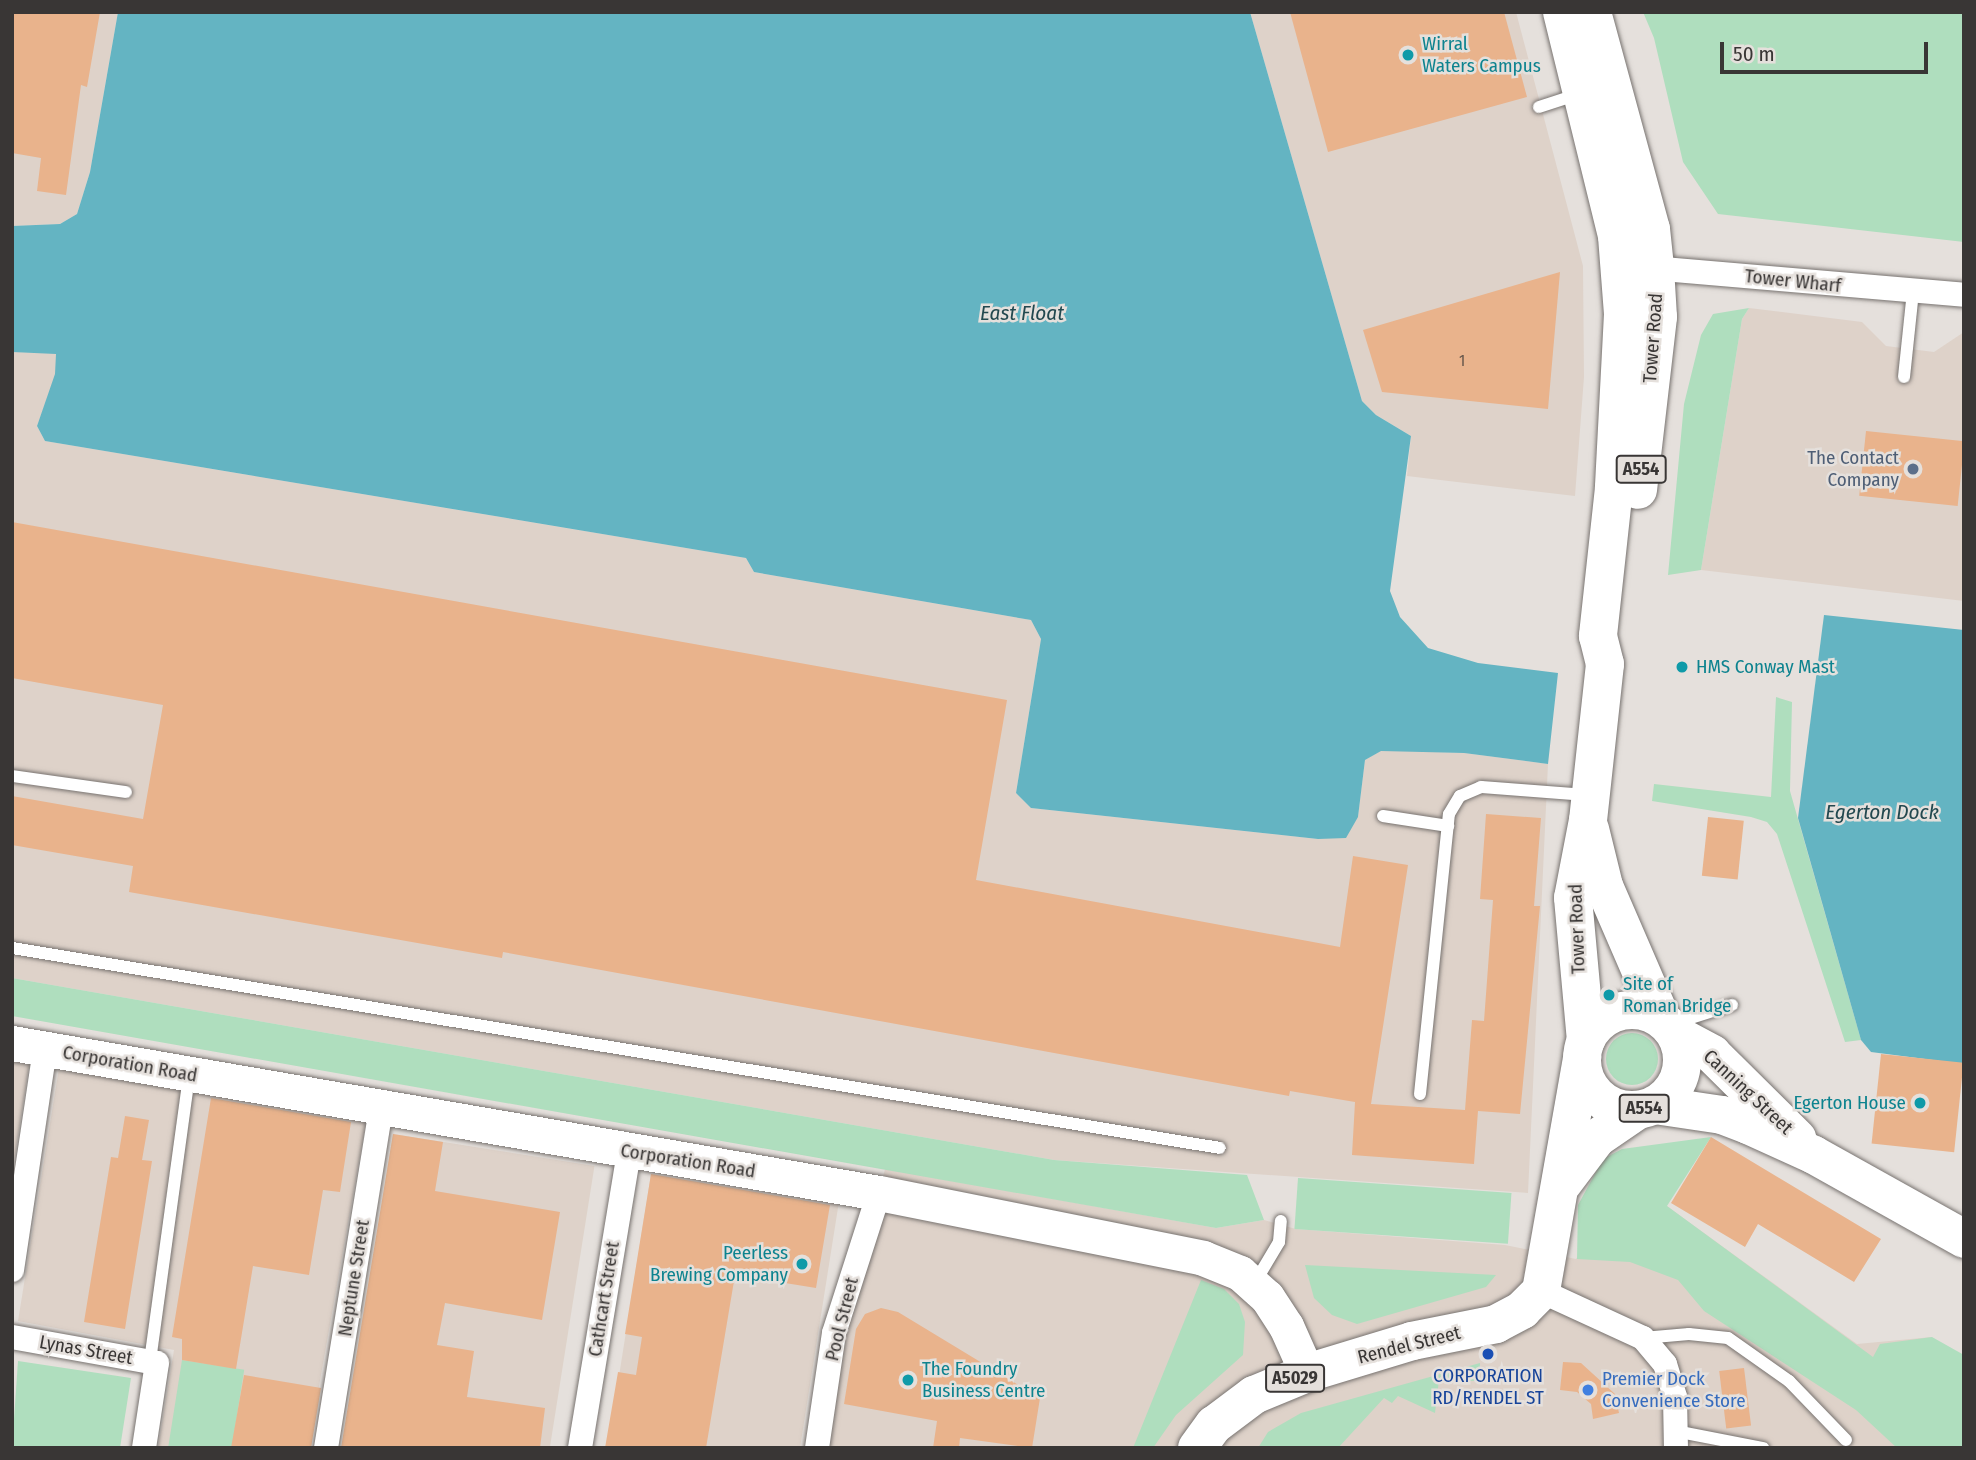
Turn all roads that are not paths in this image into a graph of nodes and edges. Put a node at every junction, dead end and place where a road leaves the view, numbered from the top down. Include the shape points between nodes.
1 (1562, 12) edge
2 (1592, 12) edge
3 (1599, 88) junction
4 (1539, 107) dead end
5 (1639, 267) junction
6 (1913, 292) junction
7 (1964, 295) edge
8 (1904, 377) dead end
9 (12, 776) edge
10 (126, 792) dead end
11 (1590, 808) junction
12 (1383, 816) dead end
13 (1448, 826) junction
14 (12, 948) edge
15 (1732, 1005) dead end
16 (1669, 1026) junction
17 (29, 1046) edge
18 (1584, 1049) junction
19 (189, 1075) junction
20 (1420, 1094) dead end
21 (1646, 1107) junction
22 (381, 1109) junction
23 (1220, 1148) dead end
24 (629, 1151) junction
25 (1814, 1155) junction
26 (879, 1193) junction
27 (1556, 1197) junction
28 (1281, 1221) dead end
29 (1964, 1239) edge
30 (12, 1270) edge
31 (1253, 1285) junction
32 (1541, 1291) junction
33 (12, 1337) edge
34 (1643, 1338) junction
35 (150, 1361) junction
36 (1307, 1373) junction
37 (1676, 1439) edge
38 (1846, 1440) dead end
39 (144, 1448) edge
40 (326, 1448) edge
41 (580, 1448) edge
42 (817, 1448) edge
43 (1197, 1448) edge
44 (1763, 1448) edge

1 - 3 main road, Tower Road / A554
2 - 3 main road, Tower Road / A554
3 - 4 lane
3 - 5 main road, Tower Road / A554 via 1651,229
5 - 6 street, Tower Wharf
5 - 11 main road, Tower Road / A554 via 1658,317 1622,641 1605,664
6 - 7 street, Tower Wharf
6 - 8 lane
9 - 10 lane
11 - 13 lane via 1470,789 1449,814
11 - 16 main road, Tower Road / A554 via 1604,886
11 - 18 main road, Tower Road / A554 via 1573,898
12 - 13 lane
13 - 20 lane
14 - 23 lane
15 - 16 lane
16 - 18 main road, A554 via 1636,1009 1616,1012 1601,1020
16 - 21 main road, A554 via 1682,1070 1672,1091
16 - 25 main road, Canning Street / A554 via 1712,1054
17 - 19 main road, Corporation Road
17 - 30 street
18 - 21 main road, A554 via 1584,1075 1598,1097 1617,1108
18 - 27 main road
19 - 22 main road, Corporation Road
19 - 35 lane
21 - 25 main road, Canning Street / A554 via 1722,1115
21 - 27 main road via 1583,1152
22 - 24 main road, Corporation Road
22 - 40 street, Neptune Street
24 - 26 main road, Corporation Road
24 - 41 street, Cathcart Street
25 - 29 main road, Canning Street / A554
26 - 31 main road, Corporation Road via 1203,1258 1240,1273
26 - 42 street, Pool Street via 834,1333
27 - 32 main road
28 - 31 lane via 1279,1242
31 - 36 main road, Corporation Road via 1286,1326
32 - 34 street
32 - 36 main road, Rendel Street / A5029 via 1522,1310 1496,1324 1412,1341
33 - 35 street, Lynas Street
34 - 37 street via 1665,1364 1675,1397
34 - 38 lane via 1689,1334 1728,1338 1789,1381
35 - 39 street, Lynas Street via 158,1363
36 - 43 main road, Rendel Street / A5029 via 1254,1395 1214,1425
37 - 44 lane

